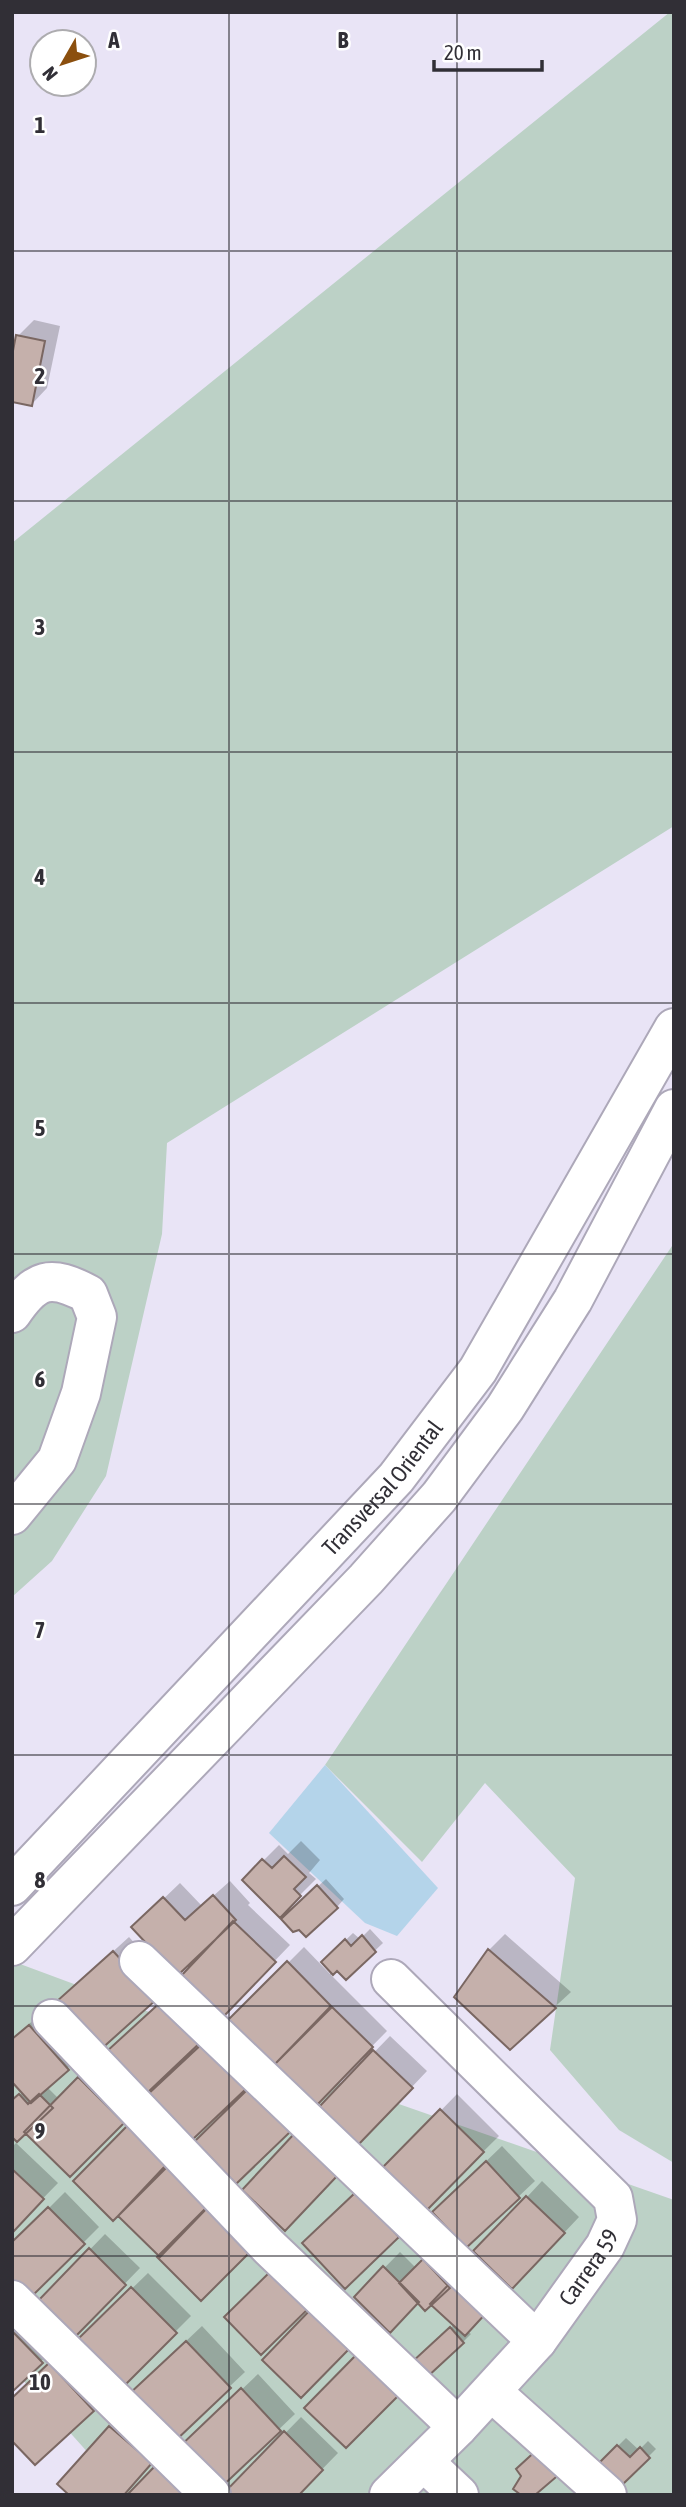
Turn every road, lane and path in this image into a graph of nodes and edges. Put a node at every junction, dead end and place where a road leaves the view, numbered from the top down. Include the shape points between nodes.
1 (674, 1028) edge
2 (674, 1109) edge
3 (12, 1313) edge
4 (12, 1515) edge
5 (12, 1886) edge
6 (12, 1946) edge
7 (139, 1961) dead end
8 (391, 1979) dead end
9 (52, 2020) dead end
10 (12, 2300) edge
11 (537, 2341) junction
12 (492, 2392) junction
13 (458, 2427) junction
14 (424, 2462) junction
15 (211, 2495) edge
16 (389, 2495) edge
17 (459, 2495) edge
18 (607, 2495) edge

1 - 5 street, Transversal Oriental via 478,1370 396,1478
2 - 6 street, Transversal Oriental via 573,1300 505,1408 439,1497 366,1579
3 - 4 street via 26,1293 41,1283 66,1282 88,1294 97,1317 81,1392 57,1460
7 - 11 street
8 - 11 street, Carrera 59 via 613,2197 617,2220 605,2246
9 - 13 street via 269,2247
10 - 15 street
11 - 12 street, Carrera 59
12 - 13 street, Carrera 59
12 - 18 street
13 - 14 street, Carrera 59
14 - 16 street, Carrera 59
14 - 17 street

